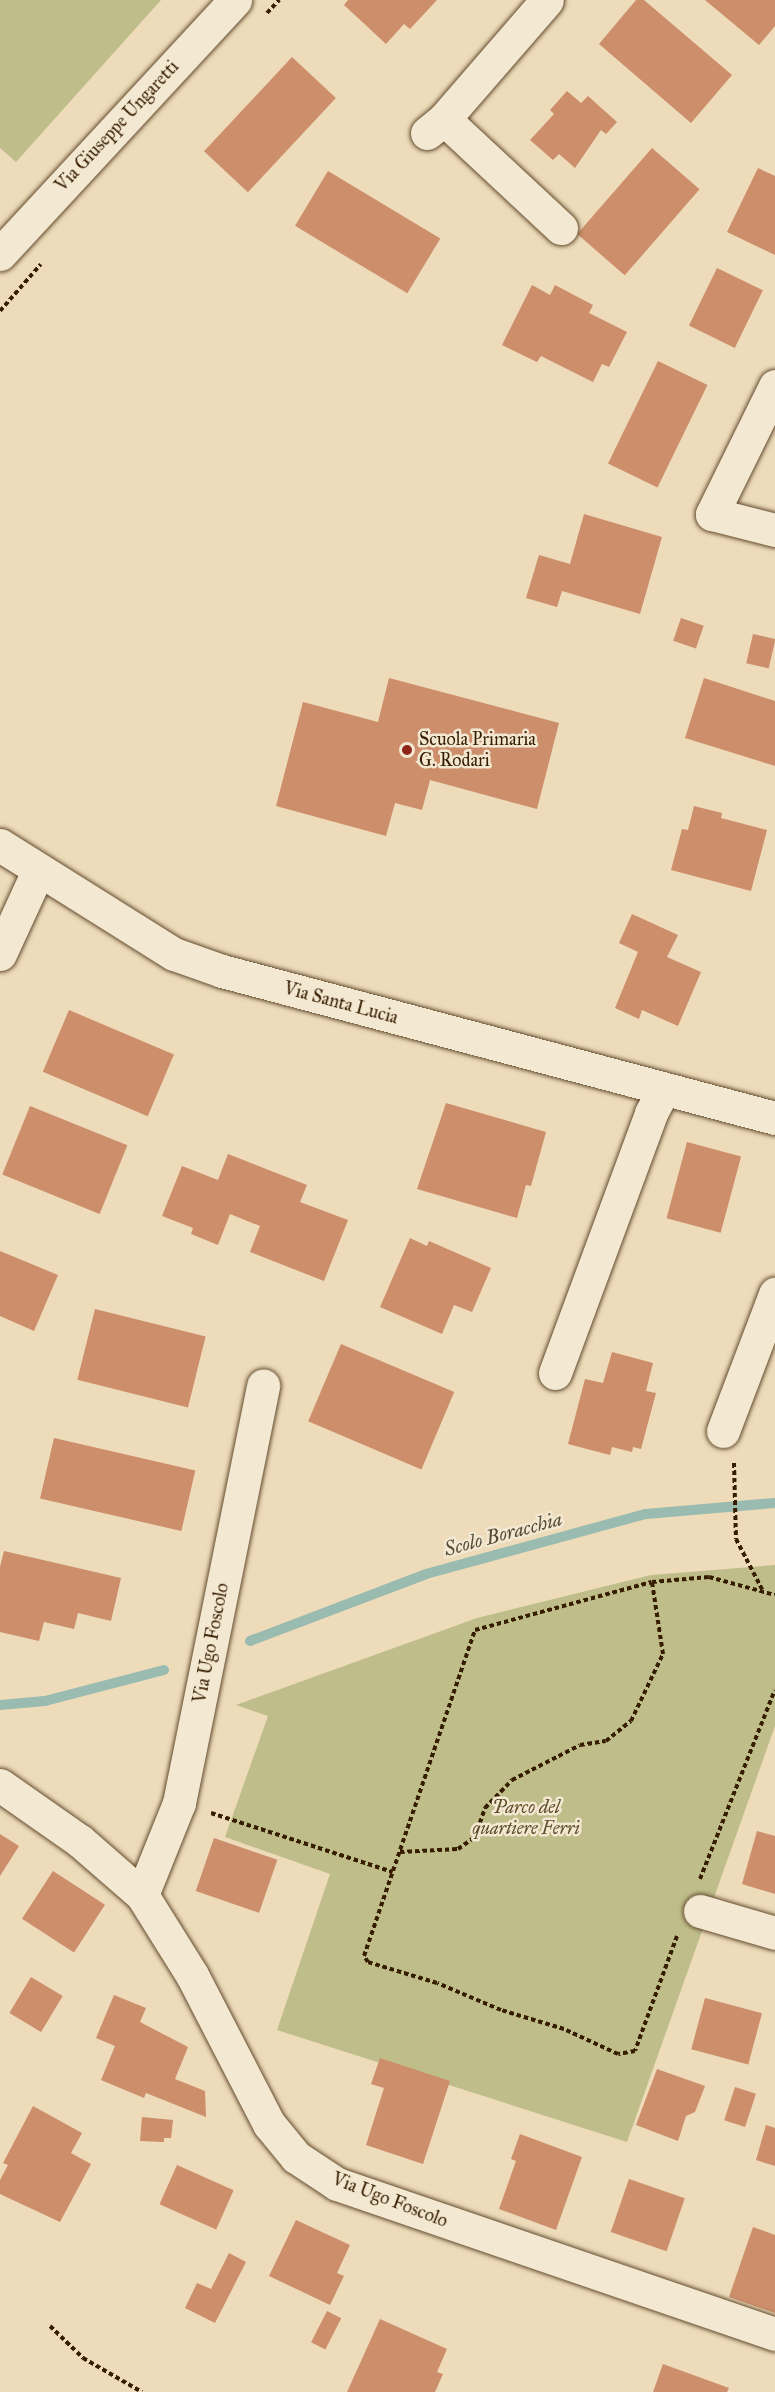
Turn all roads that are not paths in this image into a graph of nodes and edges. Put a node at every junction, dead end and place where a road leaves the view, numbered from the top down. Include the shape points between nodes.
1 (235, 0) edge
2 (547, 0) edge
3 (561, 228) dead end
4 (0, 254) edge
5 (775, 386) edge
6 (775, 530) edge
7 (0, 845) edge
8 (38, 870) junction
9 (0, 954) edge
10 (664, 1089) junction
11 (775, 1118) edge
12 (775, 1294) edge
13 (555, 1373) dead end
14 (263, 1385) dead end
15 (723, 1431) dead end
16 (0, 1785) edge
17 (142, 1895) junction
18 (691, 1911) road end
19 (775, 1933) edge
20 (775, 2334) edge

1 - 4 street, Via Giuseppe Ungaretti
2 - 3 street via 436,126
5 - 6 street via 712,514
7 - 8 street, Via Santa Lucia
8 - 9 street
8 - 10 street, Via Santa Lucia via 174,954 222,971
10 - 11 street, Via Santa Lucia
10 - 13 street via 651,1113
12 - 15 street
14 - 17 street, Via Ugo Foscolo via 179,1803
16 - 17 street, Via Ugo Foscolo via 80,1841
17 - 20 street, Via Ugo Foscolo via 192,1975 269,2124 296,2157 338,2184
18 - 19 street

